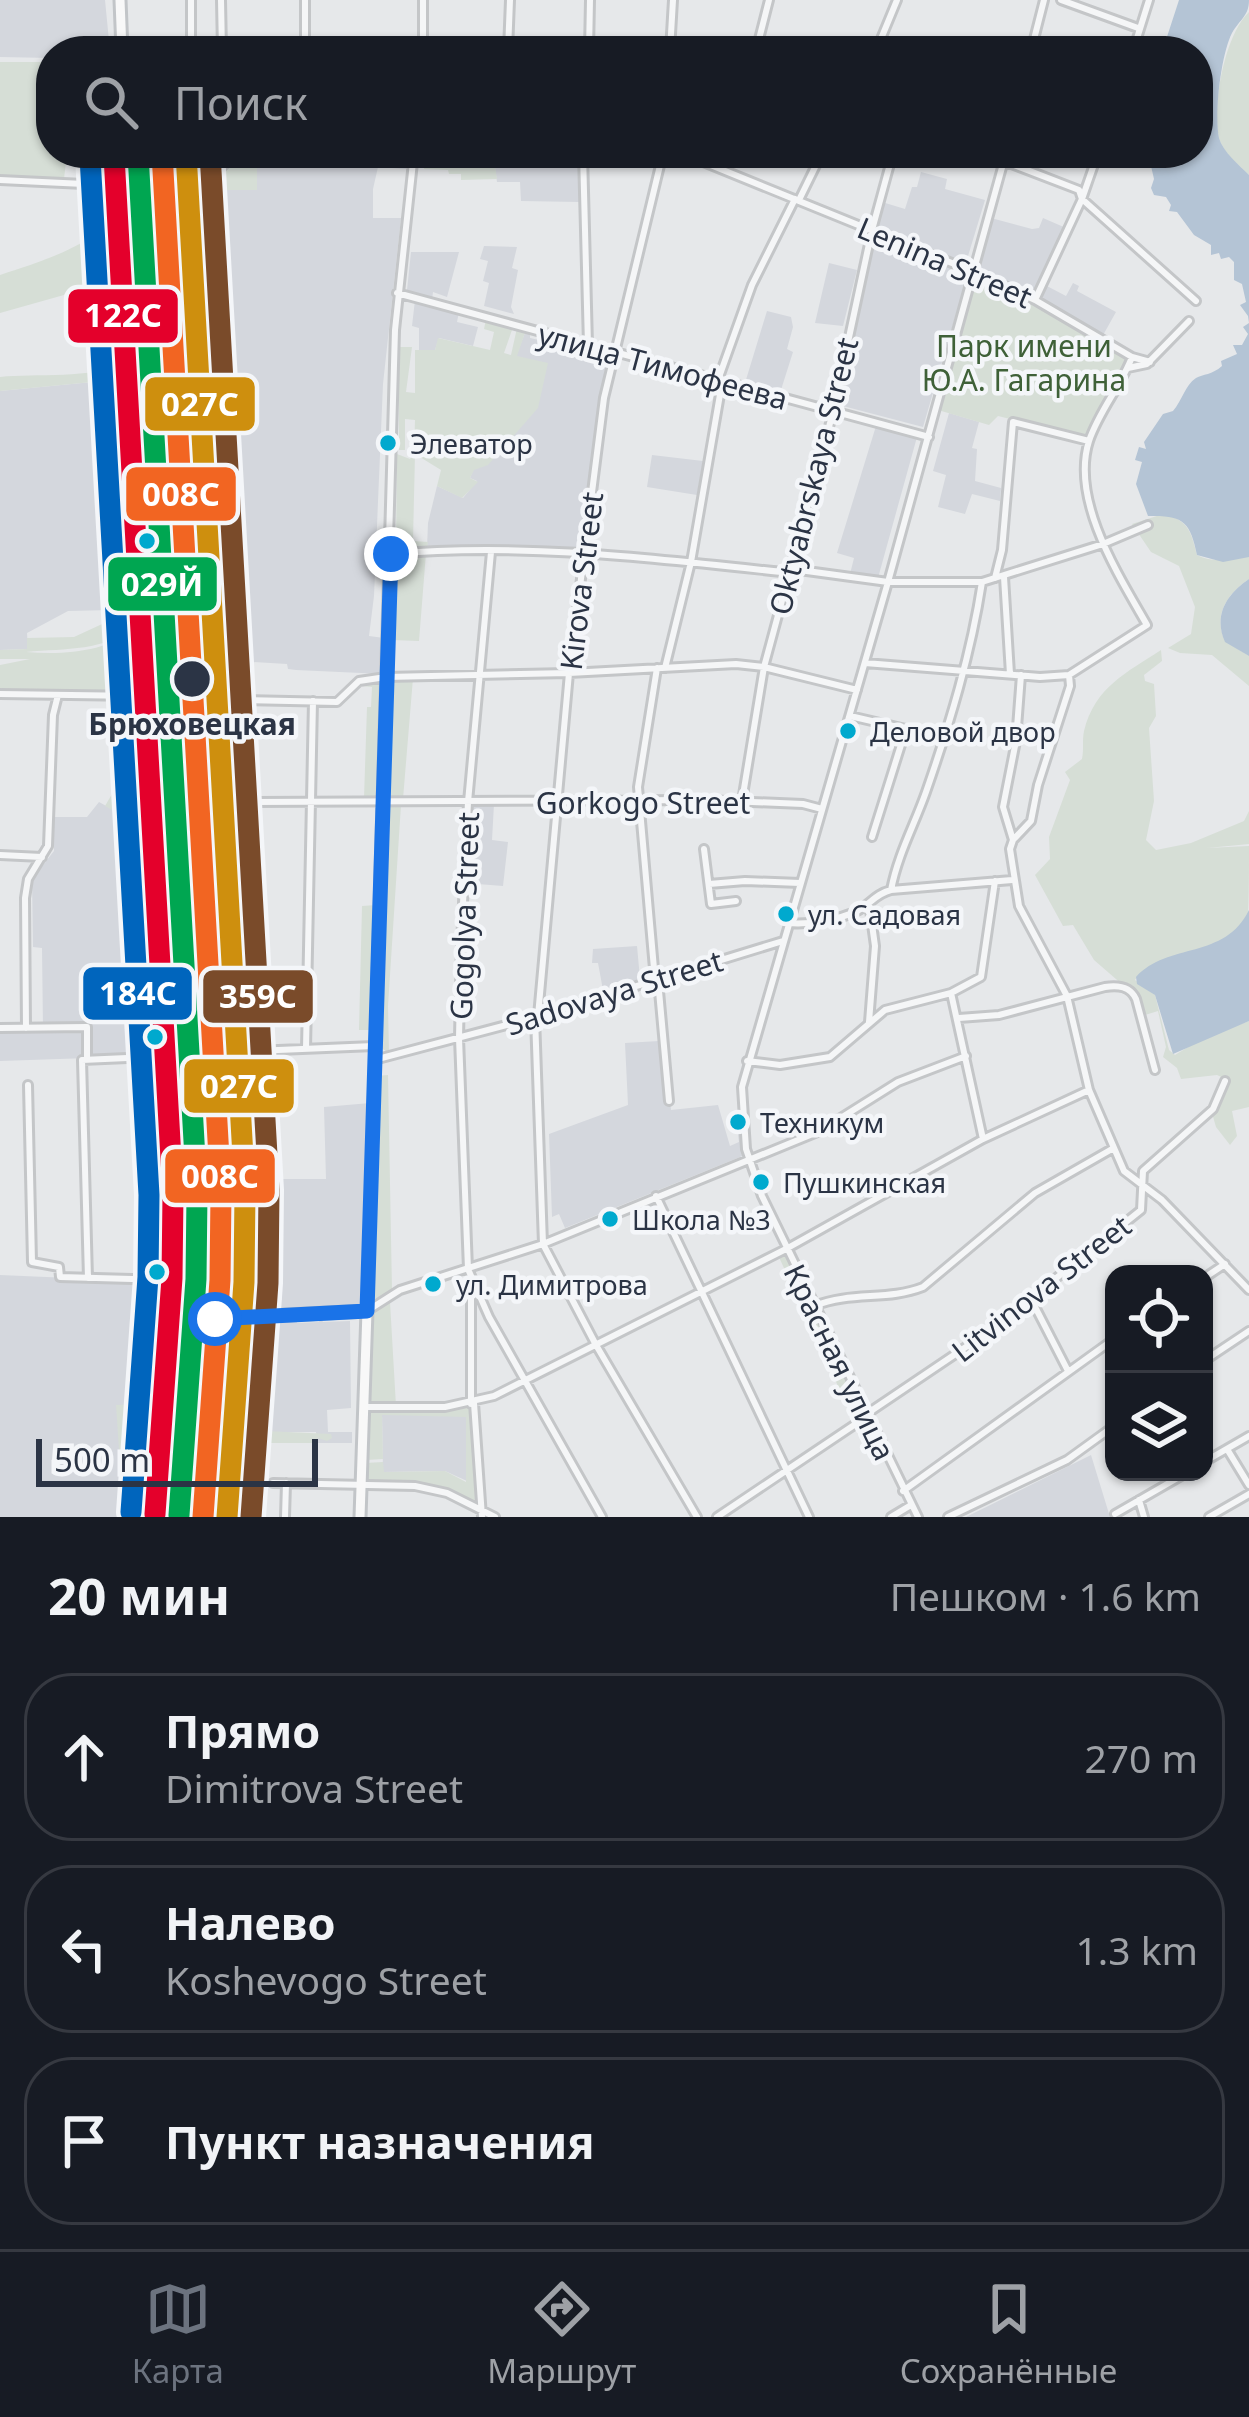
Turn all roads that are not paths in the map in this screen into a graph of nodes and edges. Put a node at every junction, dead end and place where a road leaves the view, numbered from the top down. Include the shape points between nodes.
1 (120, 0) edge
2 (191, 0) edge
3 (221, 0) edge
4 (305, 0) edge
5 (423, 0) edge
6 (510, 0) edge
7 (590, 0) edge
8 (673, 0) edge
9 (769, 0) edge
10 (897, 0) edge
11 (1043, 0) edge
12 (1061, 0) edge
13 (1149, 0) edge
14 (1138, 28) junction
15 (121, 36) edge
16 (191, 36) edge
17 (222, 36) edge
18 (305, 36) edge
19 (423, 36) edge
20 (509, 36) edge
21 (589, 36) edge
22 (671, 36) edge
23 (760, 36) edge
24 (882, 36) edge
25 (1035, 36) edge
26 (1136, 36) edge
27 (125, 168) edge
28 (221, 168) edge
29 (412, 168) edge
30 (584, 168) edge
31 (659, 168) edge
32 (718, 168) edge
33 (813, 168) edge
34 (888, 168) edge
35 (1003, 168) edge
36 (1030, 168) edge
37 (1093, 168) edge
38 (0, 180) edge
39 (126, 188) junction
40 (158, 190) dead end
41 (168, 190) dead end
42 (1082, 199) junction
43 (797, 200) junction
44 (872, 230) junction
45 (974, 272) junction
46 (397, 293) junction
47 (1035, 300) junction
48 (1196, 301) dead end
49 (1189, 321) dead end
50 (587, 345) junction
51 (616, 353) junction
52 (1132, 357) junction
53 (1150, 362) junction
54 (1128, 368) junction
55 (720, 381) junction
56 (832, 412) junction
57 (928, 437) junction
58 (1089, 441) junction
59 (1148, 525) dead end
60 (1102, 544) junction
61 (491, 552) junction
62 (391, 554) junction
63 (583, 555) junction
64 (691, 562) junction
65 (792, 571) junction
66 (1004, 577) junction
67 (992, 580) junction
68 (888, 582) junction
69 (982, 582) junction
70 (865, 663) junction
71 (764, 667) junction
72 (661, 668) junction
73 (966, 670) junction
74 (480, 674) junction
75 (569, 674) junction
76 (1010, 674) junction
77 (1021, 675) junction
78 (386, 676) junction
79 (1069, 676) junction
80 (857, 690) junction
81 (0, 694) edge
82 (58, 695) junction
83 (142, 696) junction
84 (314, 701) junction
85 (849, 716) junction
86 (556, 801) junction
87 (638, 801) junction
88 (742, 801) junction
89 (248, 802) junction
90 (310, 802) junction
91 (381, 802) junction
92 (468, 802) junction
93 (822, 809) junction
94 (872, 837) dead end
95 (1013, 840) junction
96 (704, 849) dead end
97 (0, 855) edge
98 (42, 857) junction
99 (1012, 880) junction
100 (995, 881) junction
101 (800, 883) junction
102 (709, 884) junction
103 (891, 890) junction
104 (736, 901) dead end
105 (869, 903) junction
106 (788, 923) junction
107 (783, 941) junction
108 (656, 980) junction
109 (951, 993) junction
110 (1067, 996) junction
111 (537, 1017) junction
112 (959, 1018) junction
113 (869, 1022) junction
114 (0, 1028) edge
115 (26, 1028) junction
116 (459, 1038) junction
117 (374, 1046) junction
118 (306, 1049) junction
119 (254, 1051) junction
120 (966, 1056) junction
121 (150, 1057) junction
122 (87, 1059) junction
123 (374, 1060) junction
124 (747, 1061) junction
125 (1155, 1070) dead end
126 (1225, 1081) dead end
127 (28, 1085) dead end
128 (1089, 1090) junction
129 (669, 1101) dead end
130 (983, 1139) junction
131 (1112, 1148) junction
132 (748, 1159) junction
133 (1142, 1185) junction
134 (656, 1196) junction
135 (1162, 1200) junction
136 (1141, 1210) junction
137 (543, 1244) junction
138 (787, 1249) junction
139 (1225, 1264) junction
140 (468, 1269) junction
141 (1213, 1272) edge
142 (88, 1278) junction
143 (168, 1280) junction
144 (471, 1280) junction
145 (1249, 1290) edge
146 (700, 1293) junction
147 (1031, 1299) junction
148 (814, 1306) junction
149 (193, 1311) junction
150 (367, 1311) junction
151 (253, 1317) junction
152 (204, 1318) junction
153 (193, 1325) junction
154 (1249, 1331) edge
155 (596, 1345) junction
156 (1105, 1345) edge
157 (160, 1348) junction
158 (1213, 1355) edge
159 (1068, 1372) junction
160 (524, 1381) junction
161 (472, 1403) junction
162 (364, 1406) junction
163 (865, 1416) junction
164 (1105, 1433) edge
165 (1249, 1436) edge
166 (1227, 1449) junction
167 (1213, 1457) edge
168 (784, 1470) junction
169 (1172, 1481) edge
170 (273, 1483) dead end
171 (286, 1483) junction
172 (361, 1483) junction
173 (1249, 1490) edge
174 (903, 1491) junction
175 (1139, 1500) junction
176 (911, 1504) junction
177 (482, 1514) edge
178 (1114, 1514) edge
179 (147, 1517) edge
180 (285, 1517) edge
181 (360, 1517) edge
182 (495, 1517) edge
183 (602, 1517) edge
184 (697, 1517) edge
185 (717, 1517) edge
186 (809, 1517) edge
187 (891, 1517) edge
188 (918, 1517) edge
189 (948, 1517) edge
190 (1144, 1517) edge
191 (1209, 1517) edge

1 - 15 main road
2 - 16 street
3 - 17 street
4 - 18 street
5 - 19 street
6 - 20 street
7 - 21 street
8 - 22 street
9 - 23 street
10 - 24 street
11 - 25 street
12 - 14 street
13 - 14 street
14 - 26 street
27 - 39 main road
28 - 41 street
29 - 46 street
30 - 50 street
31 - 51 street, Kirova Street
32 - 43 street, Lenina Street
33 - 43 street
34 - 44 street, Oktyabrskaya Street
35 - 45 street, Красная улица
36 - 42 street via 1079,190
37 - 42 street
38 - 39 street
39 - 40 street
39 - 83 main road
42 - 47 street
42 - 48 street
43 - 44 street, Lenina Street
43 - 55 street via 752,285
44 - 45 street, Lenina Street
44 - 56 street, Oktyabrskaya Street
45 - 47 street, Lenina Street
45 - 57 street, Красная улица
46 - 50 street, улица Тимофеева
46 - 62 street
47 - 52 street, Lenina Street
49 - 53 street
50 - 51 street, улица Тимофеева
51 - 55 street, улица Тимофеева
51 - 63 street, Kirova Street
52 - 53 street, Lenina Street
52 - 54 street
53 - 54 street
54 - 58 street
55 - 56 street, улица Тимофеева
55 - 64 street
56 - 57 street, улица Тимофеева
56 - 65 street, Oktyabrskaya Street
57 - 68 street, Красная улица
58 - 60 street via 1087,484
58 - 67 street via 1013,422
59 - 60 street
60 - 66 street
60 - 79 street via 1147,625
61 - 62 street
61 - 63 street
61 - 74 street, Gogolya Street
62 - 78 street
63 - 64 street
63 - 75 street, Kirova Street
64 - 65 street
64 - 72 street
65 - 68 street
65 - 71 street, Oktyabrskaya Street
66 - 67 street
66 - 76 street
67 - 69 street
68 - 69 street
68 - 70 street, Красная улица
69 - 73 street
70 - 73 street
70 - 80 street, Красная улица
71 - 72 street
71 - 80 street
71 - 88 street, Oktyabrskaya Street
72 - 75 street
72 - 87 street via 639,760
73 - 76 street
73 - 103 street
74 - 75 street
74 - 78 street
74 - 92 street, Gogolya Street
75 - 86 street, Kirova Street
76 - 77 street
77 - 79 street
77 - 95 street via 1004,807
78 - 84 street via 359,681 339,701
78 - 91 street
79 - 95 street via 1031,821
80 - 85 street, Красная улица
81 - 82 street
82 - 83 street
82 - 98 street
83 - 121 main road
84 - 89 street via 242,700
84 - 90 street
85 - 93 street, Красная улица
85 - 94 street via 906,729
86 - 87 street, Gorkogo Street
86 - 92 street, Gorkogo Street
86 - 111 street, Kirova Street
87 - 88 street, Gorkogo Street
87 - 108 street
88 - 93 street, Gorkogo Street
89 - 90 street, Gorkogo Street
89 - 119 street
90 - 91 street, Gorkogo Street
90 - 118 street
91 - 92 street, Gorkogo Street
91 - 117 street
92 - 116 street, Gogolya Street
93 - 101 street, Красная улица
95 - 99 street
96 - 102 street
97 - 98 street
98 - 115 street via 25,892
99 - 100 street
99 - 110 street via 1025,924
100 - 103 street
100 - 109 street via 983,973
101 - 102 street
101 - 106 street, Красная улица
102 - 104 street via 712,905
103 - 105 street
105 - 106 street
105 - 113 street
106 - 107 street, Красная улица
107 - 108 street, Sadovaya Street
107 - 124 street, Красная улица
108 - 111 street, Sadovaya Street
108 - 129 street
109 - 112 street
109 - 113 street
110 - 112 street
110 - 125 street via 1106,986 1130,990
110 - 128 street
111 - 116 street, Sadovaya Street
111 - 137 street, Kirova Street
112 - 120 street
113 - 124 street via 826,1059
114 - 115 street
115 - 122 street via 87,1027
116 - 123 street, Sadovaya Street
116 - 140 street, Gogolya Street
117 - 118 street
117 - 123 street
118 - 119 street
119 - 151 street
120 - 130 street
120 - 132 street
121 - 122 street
121 - 143 main road
122 - 142 street
123 - 150 street
124 - 132 street, Красная улица via 741,1102
126 - 133 street, Litvinova Street via 1213,1108 1144,1170
127 - 142 street via 30,1256 58,1268 60,1277
128 - 130 street
128 - 131 street
130 - 138 street
131 - 133 street
131 - 148 street via 1034,1192 923,1287
132 - 134 street
132 - 138 street, Красная улица
133 - 135 street
133 - 136 street, Litvinova Street
134 - 137 street
134 - 146 street
135 - 136 street
135 - 139 street
136 - 147 street, Litvinova Street
137 - 140 street
137 - 155 street, Kirova Street
138 - 146 street
138 - 148 street, Красная улица
139 - 141 street
139 - 145 street
140 - 144 street, Gogolya Street
140 - 150 street via 396,1292
142 - 143 street
143 - 149 main road
143 - 157 street
144 - 160 street, Gogolya Street
144 - 161 street, Gogolya Street
146 - 155 street
146 - 168 street
147 - 159 street
147 - 163 street, Litvinova Street
148 - 163 street, Красная улица
149 - 152 main road
149 - 153 street
150 - 151 main road
150 - 162 main road
151 - 152 main road
152 - 153 street
153 - 157 street
154 - 158 street
155 - 160 street
155 - 184 street, Kirova Street
156 - 159 street
157 - 179 street
159 - 174 street
160 - 161 street
160 - 183 street, Gogolya Street
161 - 162 street
161 - 177 street, Gogolya Street
162 - 172 main road
163 - 168 street, Litvinova Street
163 - 174 street, Красная улица
164 - 189 street via 1067,1460
165 - 166 street
166 - 167 street
166 - 173 street
168 - 185 street, Litvinova Street
168 - 186 street
169 - 175 street
170 - 171 street
171 - 172 street
171 - 180 street
172 - 177 street via 443,1491
172 - 181 main road
173 - 191 street
174 - 176 street, Красная улица
175 - 178 street
175 - 190 street
176 - 187 street
176 - 188 street, Красная улица
177 - 182 street

